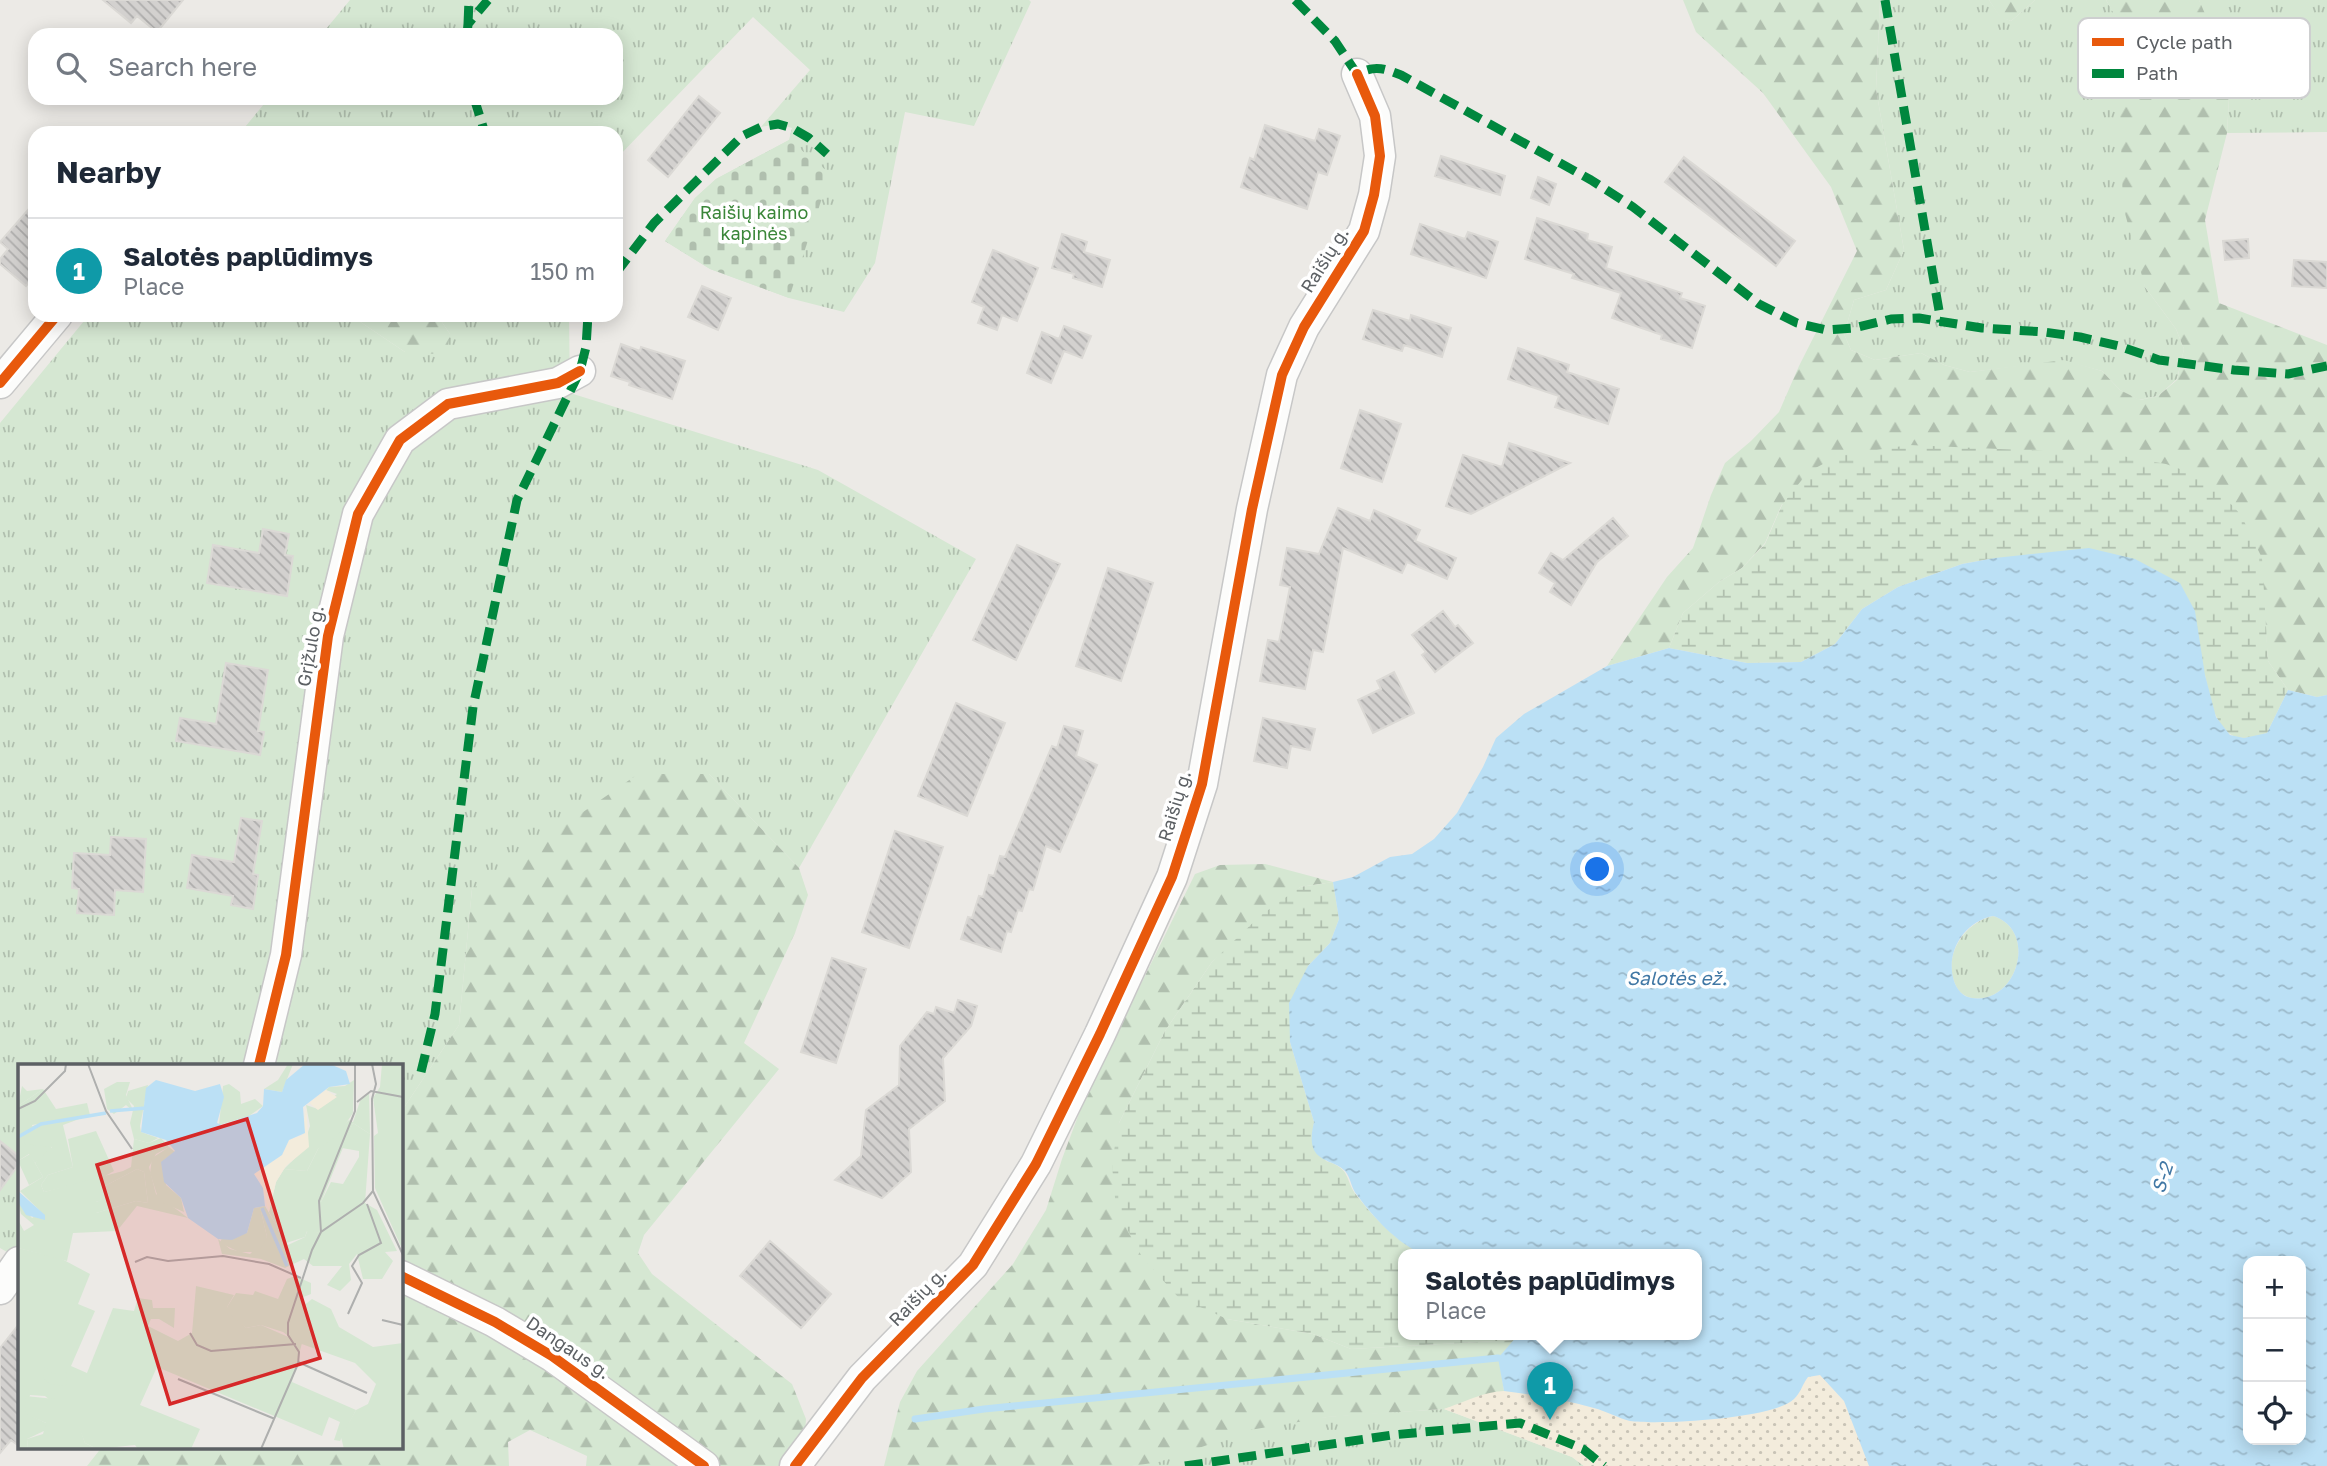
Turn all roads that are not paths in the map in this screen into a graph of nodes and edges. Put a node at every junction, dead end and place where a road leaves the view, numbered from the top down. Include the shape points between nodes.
1 (1357, 74) dead end
2 (51, 322) edge
3 (580, 371) dead end
4 (0, 383) edge
5 (259, 1064) edge
6 (0, 1248) edge
7 (18, 1260) edge
8 (18, 1262) edge
9 (402, 1276) edge
10 (0, 1289) edge
11 (704, 1466) edge
12 (795, 1466) edge

1 - 12 street, Raišių g. via 1375,117 1380,156 1374,195 1364,231 1304,327 1282,375 1252,509 1202,784 1172,877 1036,1164 973,1265 862,1378
2 - 4 street
3 - 5 street, Grįžulo g. via 558,383 447,404 400,440 358,514 328,636 286,955
6 - 7 street
8 - 10 street
9 - 11 street, Dangaus g. via 552,1356

